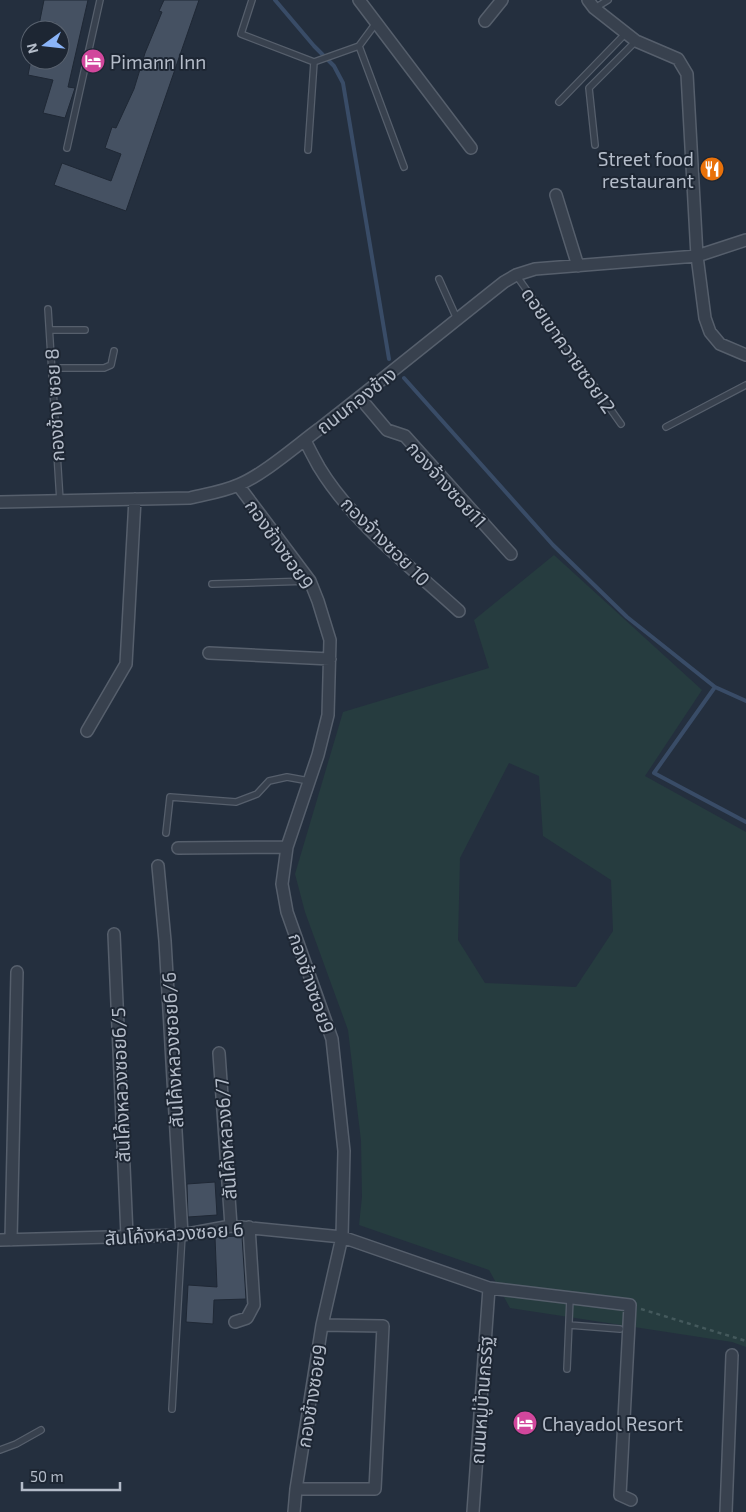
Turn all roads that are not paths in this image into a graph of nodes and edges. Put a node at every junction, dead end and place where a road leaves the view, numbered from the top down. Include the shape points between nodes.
1 (100, 0) edge
2 (252, 0) edge
3 (359, 0) edge
4 (502, 0) edge
5 (608, 0) edge
6 (591, 4) edge
7 (485, 21) dead end
8 (376, 23) junction
9 (626, 33) junction
10 (636, 41) junction
11 (359, 46) junction
12 (314, 62) junction
13 (559, 102) dead end
14 (596, 145) dead end
15 (67, 148) dead end
16 (471, 148) dead end
17 (308, 150) dead end
18 (404, 168) dead end
19 (556, 195) dead end
20 (746, 240) edge
21 (698, 256) junction
22 (578, 266) junction
23 (516, 275) junction
24 (439, 279) dead end
25 (48, 309) dead end
26 (457, 319) junction
27 (50, 330) junction
28 (85, 330) dead end
29 (114, 351) dead end
30 (746, 355) edge
31 (52, 368) junction
32 (746, 385) edge
33 (360, 398) junction
34 (622, 424) dead end
35 (666, 427) dead end
36 (305, 440) junction
37 (238, 485) junction
38 (135, 499) junction
39 (60, 501) junction
40 (0, 502) edge
41 (511, 554) dead end
42 (310, 580) junction
43 (212, 584) dead end
44 (459, 611) dead end
45 (209, 653) dead end
46 (330, 659) junction
47 (87, 731) dead end
48 (309, 781) junction
49 (166, 832) dead end
50 (287, 847) junction
51 (178, 848) dead end
52 (158, 866) dead end
53 (114, 934) dead end
54 (16, 972) dead end
55 (219, 1053) dead end
56 (231, 1226) junction
57 (250, 1227) junction
58 (182, 1235) junction
59 (127, 1236) junction
60 (342, 1237) junction
61 (5, 1240) edge
62 (489, 1288) junction
63 (570, 1298) junction
64 (234, 1322) dead end
65 (322, 1325) junction
66 (568, 1325) junction
67 (620, 1329) dead end
68 (732, 1355) dead end
69 (567, 1369) dead end
70 (172, 1409) dead end
71 (41, 1430) dead end
72 (0, 1450) edge
73 (296, 1489) junction
74 (631, 1500) dead end
75 (294, 1512) edge
76 (472, 1512) edge
77 (726, 1512) edge

1 - 15 lane
2 - 12 lane via 241,34
3 - 8 street
4 - 7 street
5 - 6 lane
6 - 9 street
8 - 11 lane
8 - 16 street
9 - 10 street
9 - 13 lane
10 - 14 lane via 589,88
10 - 21 street via 678,59 687,74
11 - 12 lane
11 - 18 lane
12 - 17 lane
19 - 22 street
20 - 21 street, ถนนกองช้าง
21 - 22 street, ถนนกองช้าง
21 - 30 street via 705,318 710,332 720,344
22 - 23 street, ถนนกองช้าง
23 - 26 street, ถนนกองช้าง
23 - 34 lane, ดอยเขาควายซอย12
24 - 26 lane
25 - 27 lane, กองช้าง ซอย 8
26 - 33 street, ถนนกองช้าง
27 - 28 lane
27 - 31 lane, กองช้าง ซอย 8
29 - 31 lane via 111,365 104,368
31 - 39 lane, กองช้าง ซอย 8
32 - 35 lane
33 - 36 street, ถนนกองช้าง
33 - 41 street, กองจ้างซอย11 via 388,430 405,436
36 - 37 street, ถนนกองช้าง via 256,476
36 - 44 street, กองจ้างซอย 10 via 319,468 369,529
37 - 38 street, ถนนกองช้าง via 190,498
37 - 42 street, กองช้างซอย9
38 - 39 street, ถนนกองช้าง
38 - 47 street via 126,664
39 - 40 street, ถนนกองช้าง
42 - 43 lane
42 - 46 street, กองช้างซอย9 via 330,640
45 - 46 street
46 - 48 street, กองช้างซอย9 via 328,715
48 - 49 lane via 287,777 269,781 257,794 236,802 170,797
48 - 50 street, กองช้างซอย9
50 - 51 street
50 - 60 street, กองช้างซอย9 via 282,884 287,912 332,1039 344,1151
52 - 58 street, สันโค้งหลวงซอย6/6
53 - 59 street, สันโค้งหลวงซอย6/5
54 - 61 street
55 - 56 street, สันโค้งหลวง6/7
56 - 57 street, สันโค้งหลวงซอย 6
56 - 58 street, สันโค้งหลวงซอย 6
57 - 60 street, สันโค้งหลวงซอย 6
57 - 64 street via 254,1305 247,1318
58 - 59 street, สันโค้งหลวงซอย 6
58 - 70 lane
59 - 61 street, สันโค้งหลวงซอย 6
60 - 62 street, สันโค้งหลวงซอย 6
60 - 65 street, กองช้างซอย9
62 - 63 street, สันโค้งหลวงซอย 6
62 - 76 street, ถนนหมู่บ้านกรรัฐ
63 - 66 lane
63 - 74 street, สันโค้งหลวงซอย 6 via 630,1305 620,1495
65 - 73 street, กองช้างซอย9
65 - 73 street via 383,1326 375,1490
66 - 67 lane
66 - 69 lane
68 - 77 street
71 - 72 lane
73 - 75 street, กองช้างซอย9

